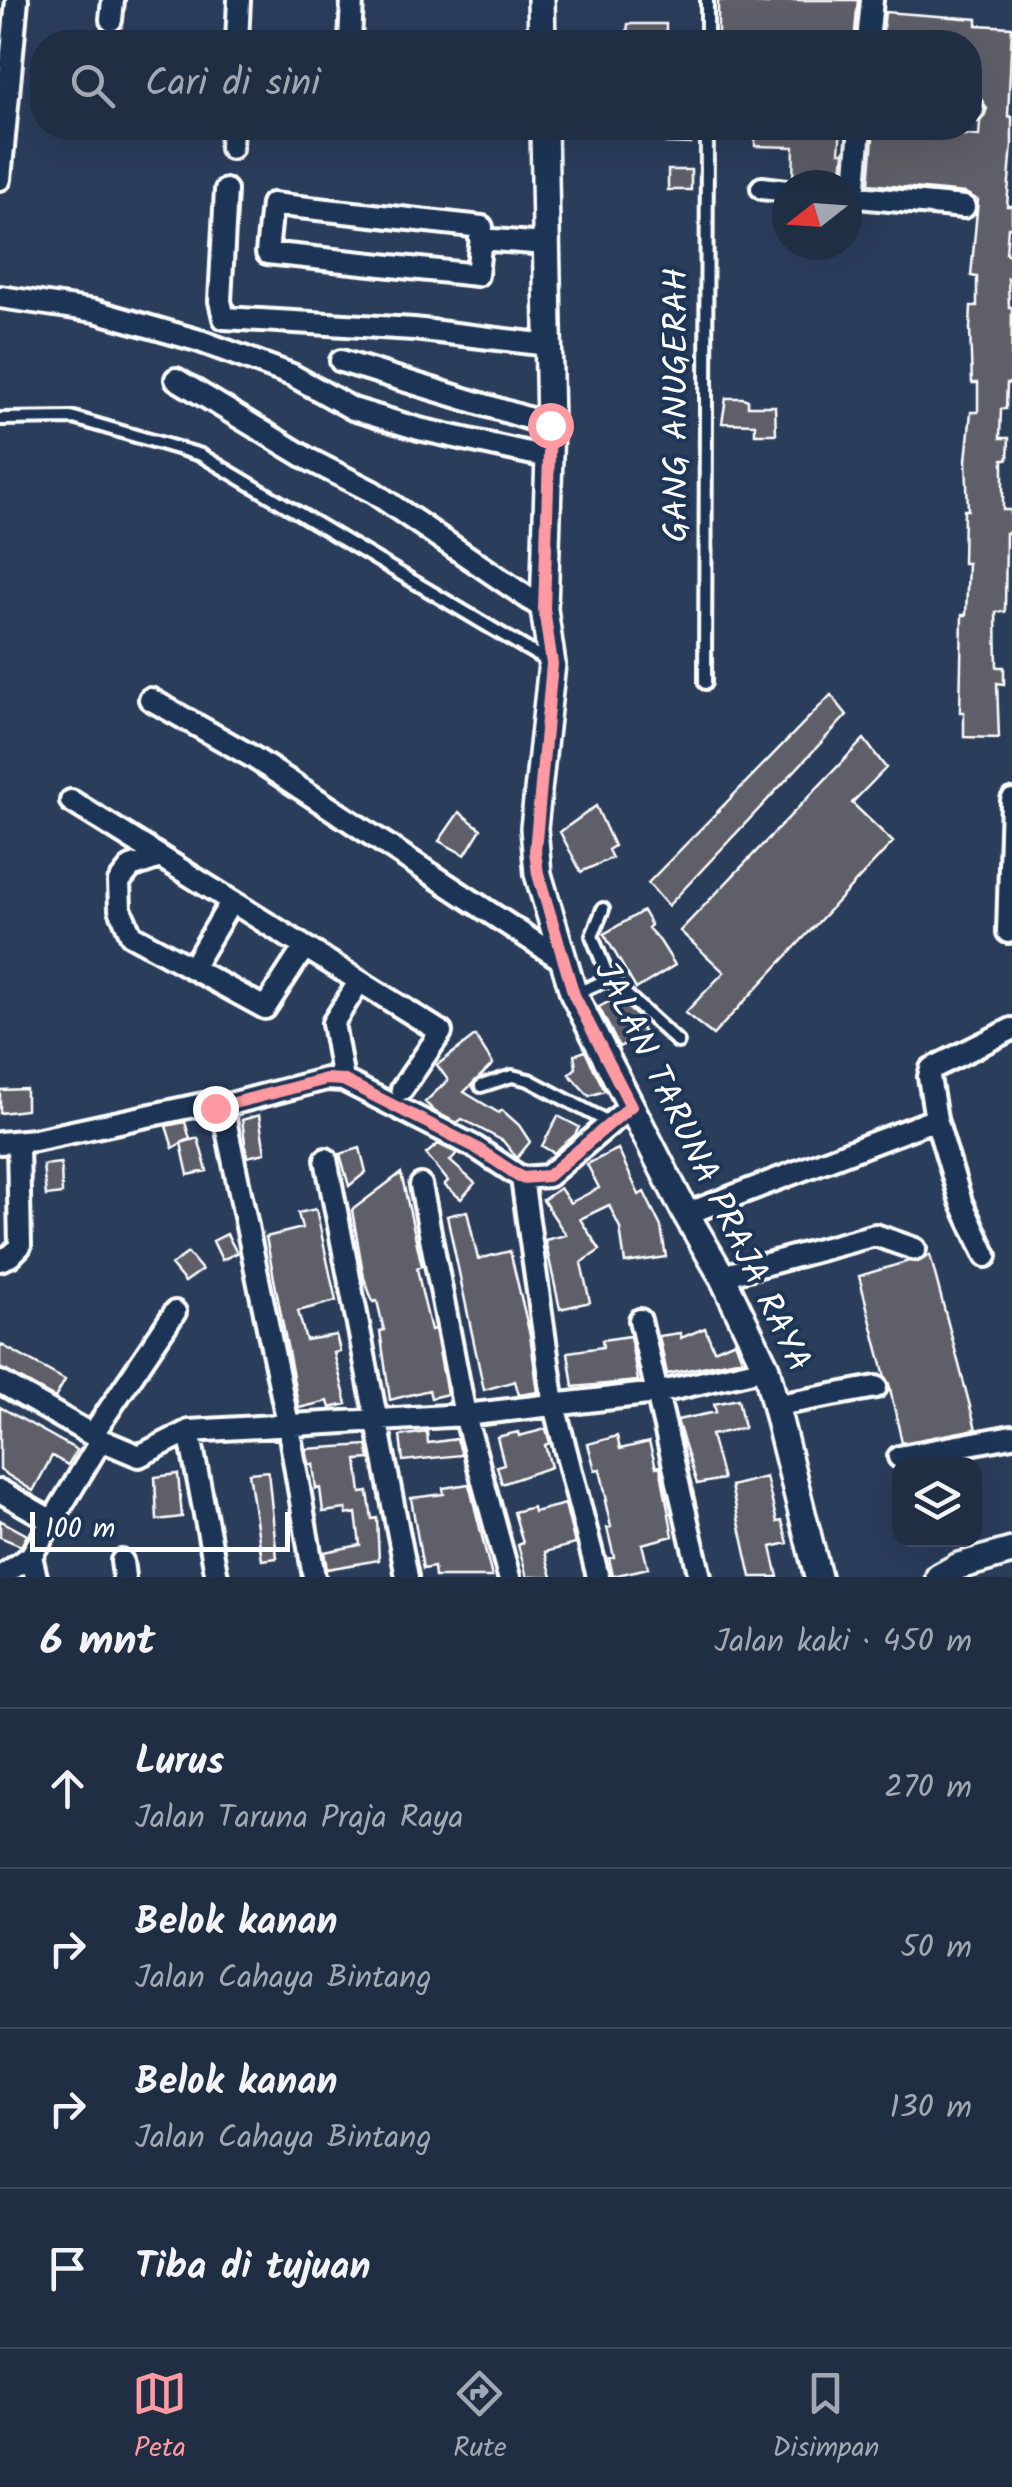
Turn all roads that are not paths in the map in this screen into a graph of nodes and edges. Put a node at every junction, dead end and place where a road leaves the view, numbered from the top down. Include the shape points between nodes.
1 (18, 0) edge
2 (239, 0) edge
3 (352, 0) edge
4 (541, 0) edge
5 (707, 0) edge
6 (872, 0) edge
7 (238, 30) edge
8 (351, 30) edge
9 (542, 30) edge
10 (707, 30) edge
11 (869, 30) edge
12 (544, 140) edge
13 (707, 140) edge
14 (858, 140) edge
15 (854, 170) edge
16 (0, 179) edge
17 (762, 188) dead end
18 (772, 189) edge
19 (226, 190) dead end
20 (862, 197) edge
21 (964, 207) dead end
22 (480, 239) junction
23 (546, 244) junction
24 (0, 297) edge
25 (548, 345) junction
26 (341, 362) dead end
27 (176, 379) dead end
28 (0, 419) edge
29 (550, 425) junction
30 (547, 457) junction
31 (544, 609) junction
32 (552, 664) junction
33 (705, 683) dead end
34 (150, 699) dead end
35 (1012, 800) edge
36 (71, 802) dead end
37 (160, 857) junction
38 (231, 902) junction
39 (603, 908) dead end
40 (1008, 932) dead end
41 (304, 948) junction
42 (562, 960) junction
43 (192, 968) junction
44 (609, 979) junction
45 (360, 982) junction
46 (574, 995) junction
47 (1012, 1029) edge
48 (678, 1042) dead end
49 (343, 1080) junction
50 (481, 1086) dead end
51 (402, 1089) dead end
52 (631, 1106) junction
53 (215, 1108) junction
54 (936, 1120) junction
55 (610, 1124) junction
56 (9, 1143) edge
57 (326, 1159) dead end
58 (522, 1178) junction
59 (421, 1185) dead end
60 (686, 1214) junction
61 (916, 1249) dead end
62 (986, 1256) dead end
63 (0, 1260) edge
64 (722, 1276) junction
65 (175, 1312) dead end
66 (640, 1320) dead end
67 (766, 1368) junction
68 (0, 1382) edge
69 (876, 1386) dead end
70 (656, 1393) junction
71 (554, 1405) junction
72 (778, 1405) junction
73 (465, 1416) junction
74 (376, 1420) junction
75 (288, 1424) junction
76 (188, 1431) junction
77 (1012, 1436) edge
78 (97, 1437) junction
79 (904, 1457) edge
80 (0, 1491) edge
81 (52, 1521) junction
82 (1012, 1551) edge
83 (32, 1556) junction
84 (0, 1577) edge
85 (36, 1577) edge
86 (217, 1577) edge
87 (314, 1577) edge
88 (407, 1577) edge
89 (509, 1577) edge
90 (598, 1577) edge
91 (700, 1577) edge
92 (818, 1577) edge
93 (939, 1577) edge

1 - 16 street
2 - 7 street
3 - 8 street
4 - 9 street
5 - 10 lane
6 - 11 street
12 - 23 street, JALAN TARUNA PRAJA RAYA
13 - 33 lane, GANG ANUGERAH
14 - 15 street
17 - 18 street
19 - 25 street via 224,318 414,328
20 - 21 street
22 - 22 street via 477,275 267,252 272,204 482,227
22 - 23 street
23 - 25 street, JALAN TARUNA PRAJA RAYA
24 - 30 street via 95,311 182,336 292,376 353,409
25 - 29 street, JALAN TARUNA PRAJA RAYA
26 - 29 street
27 - 31 street via 373,492
28 - 32 lane via 74,418 200,455
29 - 30 street, JALAN TARUNA PRAJA RAYA
30 - 31 street, JALAN TARUNA PRAJA RAYA
31 - 32 street, JALAN TARUNA PRAJA RAYA
32 - 42 street, JALAN TARUNA PRAJA RAYA via 535,851
34 - 42 street via 251,756
35 - 40 street
36 - 37 street
37 - 38 street
37 - 43 street via 131,867 120,882 120,910 131,935
38 - 41 street
38 - 43 street
39 - 44 lane via 592,936
41 - 43 street via 265,1008
41 - 45 street
42 - 46 street, JALAN TARUNA PRAJA RAYA
44 - 46 lane
44 - 48 lane
45 - 49 street via 333,1023
45 - 51 street via 440,1032
46 - 52 street, JALAN TARUNA PRAJA RAYA
47 - 54 street via 931,1068
49 - 53 street
49 - 58 street
50 - 55 lane via 512,1076 529,1080
52 - 55 street
52 - 60 street, JALAN TARUNA PRAJA RAYA
53 - 56 street via 203,1104
53 - 75 street via 226,1120
54 - 60 street
54 - 62 street
55 - 58 street via 548,1176
56 - 63 street via 20,1246
57 - 74 street
58 - 71 street
59 - 73 street
60 - 64 street, JALAN TARUNA PRAJA RAYA
61 - 64 street via 874,1235
64 - 67 street, JALAN TARUNA PRAJA RAYA
65 - 78 street
66 - 70 street
67 - 70 street
67 - 72 street, JALAN TARUNA PRAJA RAYA
68 - 78 street
69 - 72 street
70 - 71 street
70 - 91 street
71 - 73 street
71 - 90 street
72 - 92 street, JALAN TARUNA PRAJA RAYA
73 - 74 street
73 - 89 street
74 - 75 street
74 - 88 street
75 - 76 street
75 - 87 street
76 - 78 street via 139,1456
76 - 86 street
77 - 79 street
78 - 81 street
80 - 81 street
81 - 83 street
82 - 93 street
83 - 84 street
83 - 85 street

